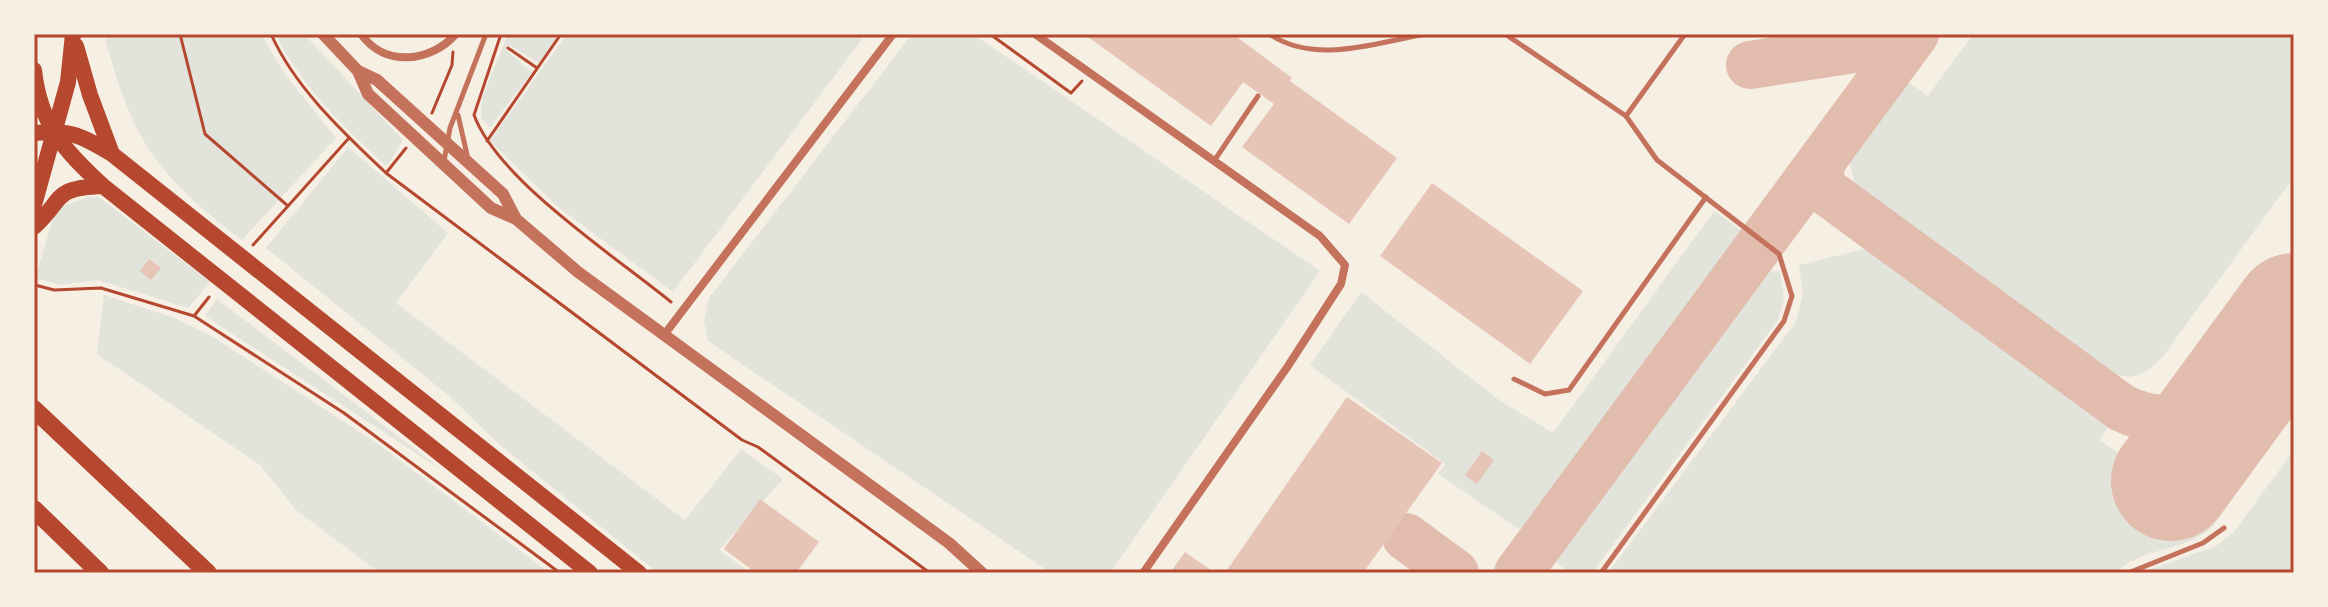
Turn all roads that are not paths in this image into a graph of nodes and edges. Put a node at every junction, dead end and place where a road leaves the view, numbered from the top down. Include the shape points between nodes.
1 (73, 34) edge
2 (361, 34) edge
3 (456, 34) edge
4 (486, 34) edge
5 (893, 34) edge
6 (1035, 34) edge
7 (1269, 34) edge
8 (1426, 34) edge
9 (1505, 34) edge
10 (1685, 34) edge
11 (328, 36) edge
12 (34, 70) edge
13 (358, 71) junction
14 (1258, 96) dead end
15 (458, 114) junction
16 (1626, 116) junction
17 (55, 132) junction
18 (34, 133) edge
19 (445, 145) junction
20 (112, 154) junction
21 (1214, 161) junction
22 (443, 165) junction
23 (469, 165) junction
24 (103, 186) junction
25 (1706, 197) junction
26 (34, 205) edge
27 (516, 219) junction
28 (34, 227) edge
29 (664, 335) junction
30 (1514, 379) dead end
31 (34, 409) edge
32 (34, 509) edge
33 (2224, 528) dead end
34 (100, 573) edge
35 (208, 573) edge
36 (590, 573) edge
37 (639, 573) edge
38 (982, 573) edge
39 (1143, 573) edge
40 (1601, 573) edge
41 (2128, 573) edge

1 - 17 main road
1 - 20 main road
2 - 3 street via 376,49 405,58 429,54
4 - 15 lane
5 - 29 street
6 - 21 street
7 - 8 lane via 1297,48 1323,52
9 - 16 lane
10 - 16 lane
11 - 13 street
12 - 17 main road via 42,113
13 - 19 street via 377,80
13 - 22 street via 368,94
14 - 21 lane
15 - 19 lane
15 - 23 lane
16 - 25 lane via 1657,160
17 - 18 main road
17 - 20 main road via 80,134
17 - 24 main road via 69,155
17 - 26 main road
19 - 22 lane
19 - 23 street
20 - 37 main road
21 - 39 street via 1320,236 1345,265 1341,284 1288,366
22 - 27 street via 491,208
23 - 27 street via 503,194
24 - 28 main road via 56,197
24 - 36 main road
25 - 30 lane via 1569,390 1545,394
25 - 40 lane via 1779,254 1792,296 1784,321
27 - 29 street
29 - 38 street via 949,543
31 - 35 highway
32 - 34 highway
33 - 41 lane via 2203,543

